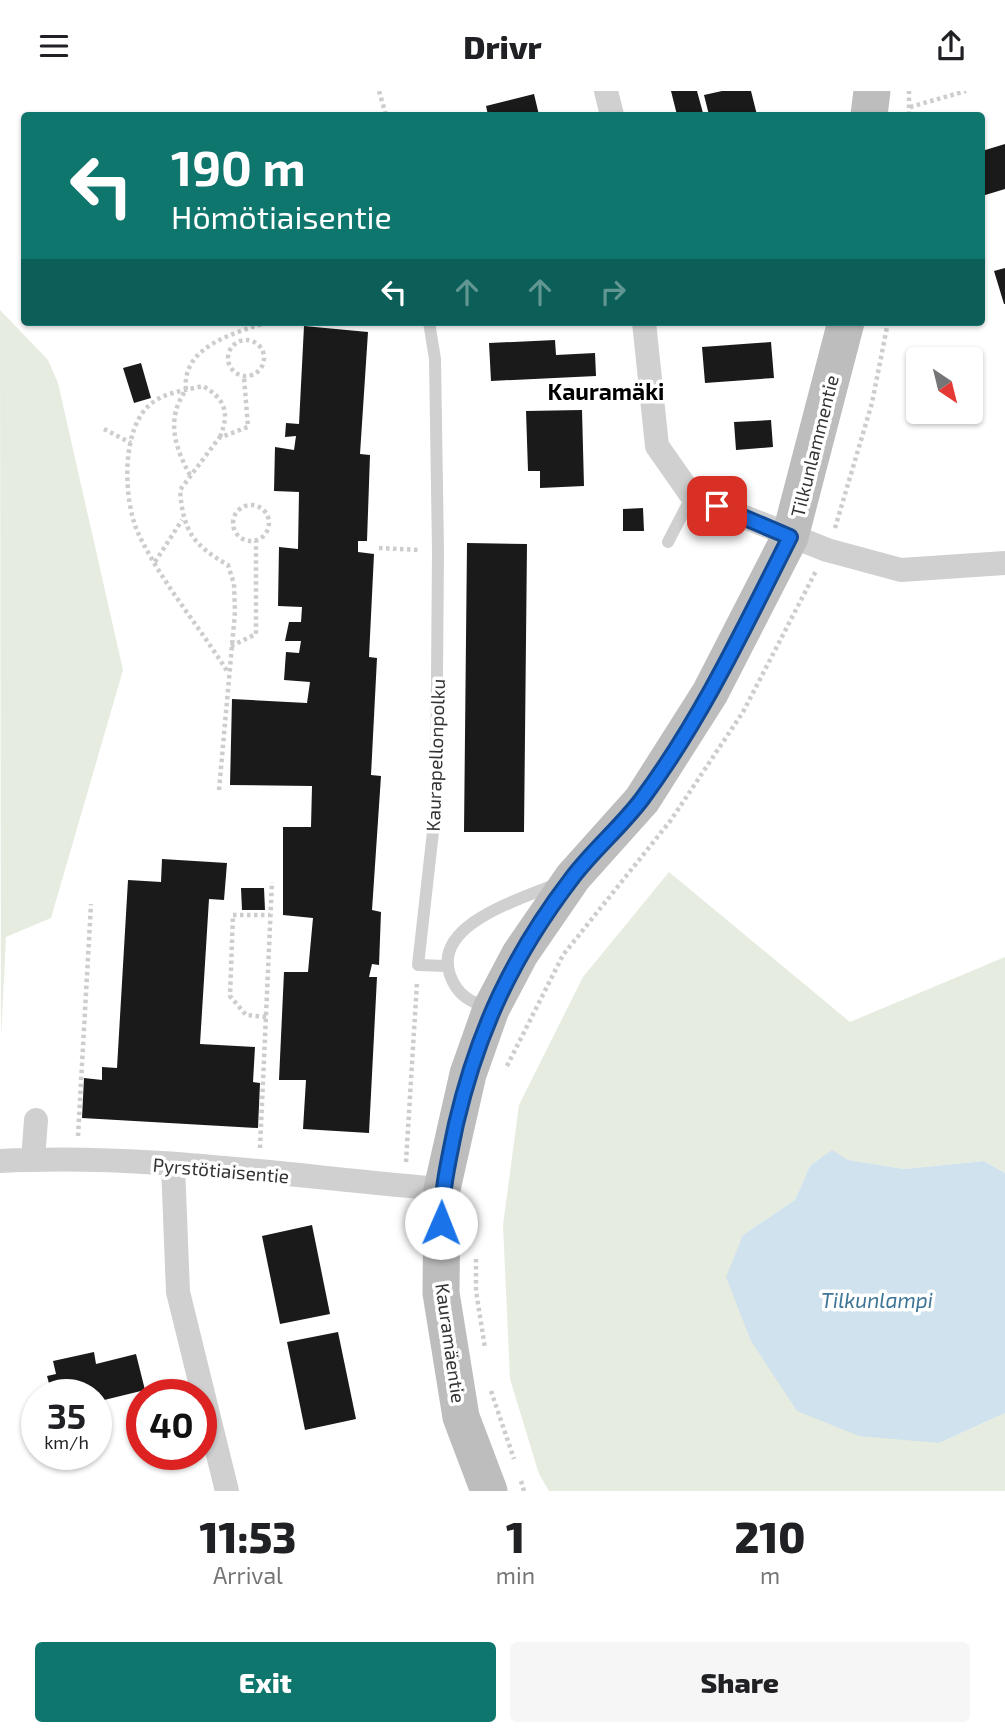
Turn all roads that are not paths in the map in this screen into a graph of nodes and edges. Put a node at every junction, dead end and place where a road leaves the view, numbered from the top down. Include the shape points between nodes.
1 (606, 91) edge
2 (872, 91) edge
3 (611, 112) edge
4 (869, 112) edge
5 (430, 326) edge
6 (644, 326) edge
7 (845, 326) edge
8 (692, 496) junction
9 (790, 537) junction
10 (668, 542) dead end
11 (1005, 563) edge
12 (573, 877) junction
13 (447, 966) junction
14 (491, 1009) junction
15 (36, 1120) dead end
16 (33, 1159) junction
17 (0, 1161) edge
18 (173, 1165) junction
19 (442, 1189) junction
20 (505, 1485) edge
21 (227, 1491) edge

1 - 3 street
2 - 4 street
5 - 13 lane, Kaurapellonpolku via 435,359 438,551 436,805 418,965
6 - 8 street via 657,446
7 - 9 street, Tilkunlammentie
8 - 9 street
8 - 10 lane
9 - 11 street via 901,570
9 - 12 street, Tilkunlammentie via 697,714 642,800
12 - 13 lane via 475,920 452,943
12 - 14 street, Tilkunlammentie via 520,954
13 - 14 lane via 454,988 471,1003
14 - 19 street, Tilkunlammentie via 468,1074
15 - 16 street
16 - 17 street, Pyrstötiaisentie
16 - 18 street, Pyrstötiaisentie
18 - 19 street, Pyrstötiaisentie
18 - 21 street via 178,1292
19 - 20 street, Kauramäentie via 443,1307 461,1417

